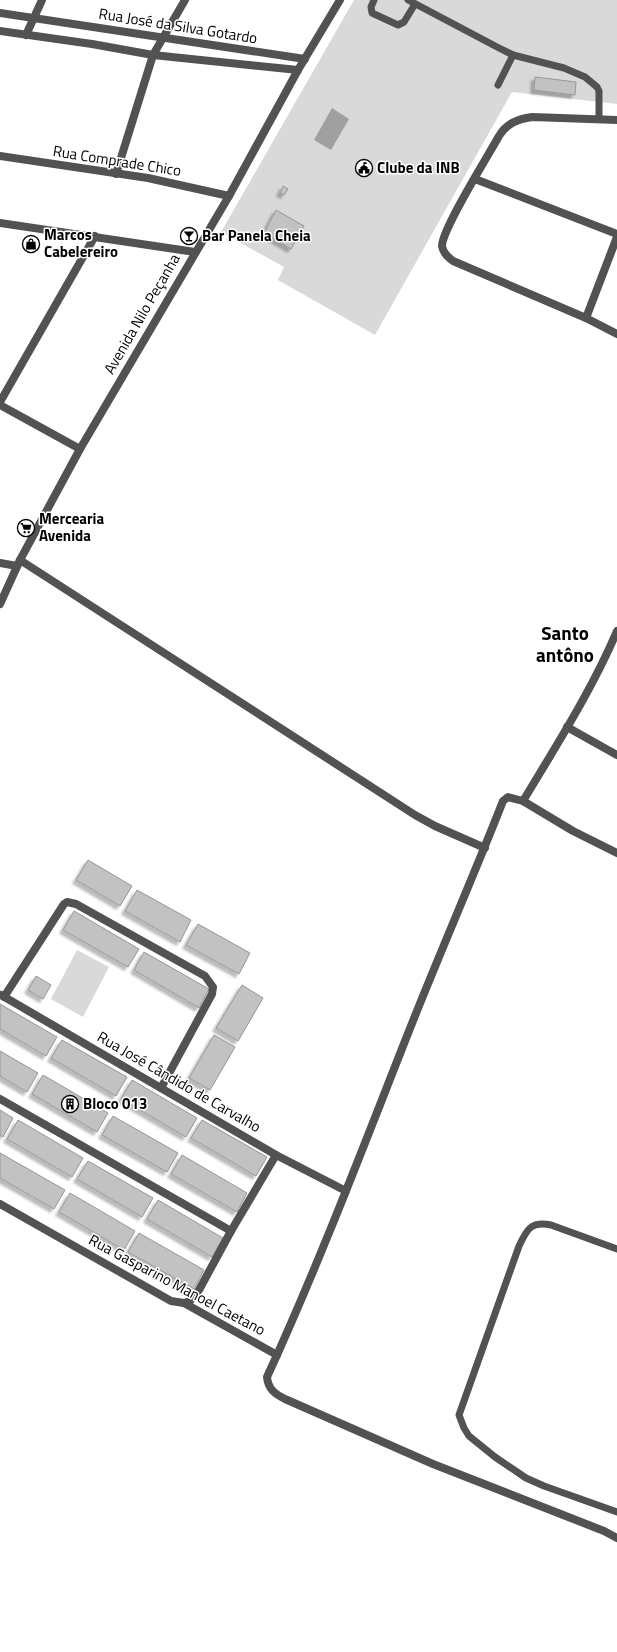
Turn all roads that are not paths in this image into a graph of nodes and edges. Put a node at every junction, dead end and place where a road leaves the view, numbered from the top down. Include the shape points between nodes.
1 (42, 0) edge
2 (186, 0) edge
3 (340, 0) edge
4 (374, 0) edge
5 (411, 2) edge
6 (0, 13) edge
7 (34, 18) junction
8 (0, 31) edge
9 (26, 35) junction
10 (163, 39) junction
11 (153, 55) junction
12 (513, 55) junction
13 (304, 59) junction
14 (298, 70) junction
15 (498, 85) dead end
16 (599, 119) junction
17 (617, 120) edge
18 (0, 156) edge
19 (116, 174) junction
20 (475, 179) junction
21 (229, 196) junction
22 (0, 223) edge
23 (617, 234) edge
24 (95, 236) junction
25 (617, 238) edge
26 (195, 252) junction
27 (586, 318) junction
28 (617, 334) edge
29 (0, 403) edge
30 (80, 449) junction
31 (0, 563) edge
32 (18, 563) junction
33 (0, 604) edge
34 (616, 636) edge
35 (567, 727) junction
36 (617, 755) edge
37 (523, 801) junction
38 (485, 848) junction
39 (617, 853) edge
40 (2, 996) edge
41 (161, 1088) junction
42 (0, 1099) edge
43 (276, 1155) junction
44 (346, 1190) junction
45 (0, 1204) edge
46 (231, 1231) junction
47 (617, 1249) edge
48 (184, 1303) junction
49 (277, 1355) junction
50 (617, 1512) edge
51 (617, 1538) edge

1 - 7 street
2 - 10 street
3 - 13 street, Avenida Nilo Peçanha
4 - 5 lane via 372,13 398,25 404,22
5 - 12 lane
6 - 7 street, Rua José da Silva Gotardo
7 - 9 street
7 - 10 street, Rua José da Silva Gotardo
8 - 9 street, Rua José da Silva Gotardo
9 - 11 street, Rua José da Silva Gotardo
10 - 11 street
10 - 13 street, Rua José da Silva Gotardo
11 - 14 street, Rua José da Silva Gotardo
11 - 19 street
12 - 15 lane
12 - 16 lane via 564,68 585,77 599,91
13 - 14 street, Avenida Nilo Peçanha
14 - 21 street, Avenida Nilo Peçanha
16 - 17 street
16 - 20 street via 520,119 503,130
18 - 19 street, Rua Comprade Chico
19 - 21 street, Rua Comprade Chico via 148,178
20 - 23 street
20 - 27 street via 443,239 444,252 453,261
21 - 26 street, Avenida Nilo Peçanha
22 - 24 street
24 - 26 street
24 - 29 street
25 - 27 street
26 - 30 street, Avenida Nilo Peçanha
27 - 28 street
29 - 30 street
30 - 32 street, Avenida Nilo Peçanha
31 - 32 street
32 - 33 street, Avenida Nilo Peçanha
32 - 38 street via 415,815
34 - 35 street
35 - 36 street
35 - 37 street
37 - 38 street via 506,797
37 - 39 street via 573,831
38 - 44 street
40 - 41 street, Rua José Cândido de Carvalho
40 - 41 street via 67,902 76,904 205,976 213,987 212,994
41 - 43 street, Rua José Cândido de Carvalho
42 - 46 street
43 - 44 street, Rua José Cândido de Carvalho
43 - 46 street
44 - 49 street
45 - 48 street, Rua Gasparino Manoel Caetano via 171,1301
46 - 48 street via 199,1290 190,1301
47 - 50 lane via 543,1223 535,1224 525,1233 460,1415 464,1428 474,1441 526,1478
48 - 49 street, Rua Gasparino Manoel Caetano
49 - 51 street via 267,1377 267,1383 274,1393 285,1399 433,1464

